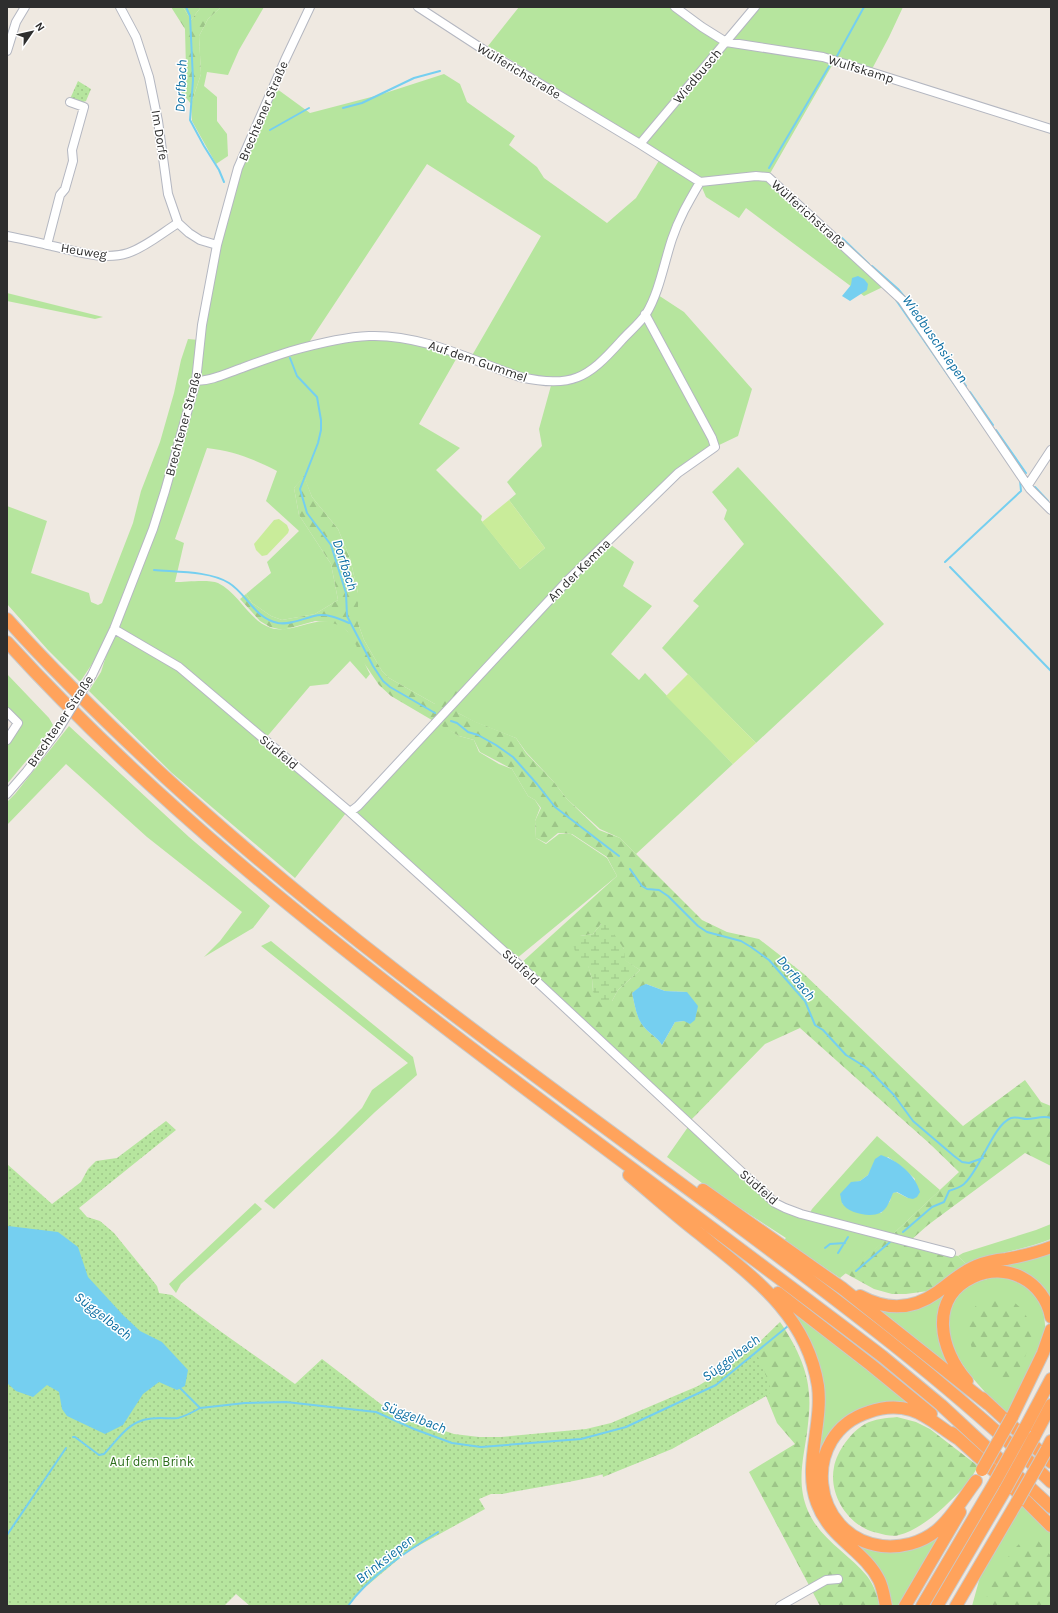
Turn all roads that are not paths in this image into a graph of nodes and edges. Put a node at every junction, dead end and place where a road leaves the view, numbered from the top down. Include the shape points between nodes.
1 (25, 7) edge
2 (120, 7) edge
3 (310, 7) edge
4 (418, 7) edge
5 (675, 7) edge
6 (755, 7) edge
7 (726, 42) junction
8 (7, 51) edge
9 (70, 102) dead end
10 (1051, 129) edge
11 (640, 144) junction
12 (700, 182) junction
13 (178, 223) junction
14 (7, 236) edge
15 (47, 245) junction
16 (217, 245) junction
17 (646, 314) junction
18 (196, 381) junction
19 (1051, 450) edge
20 (1028, 485) junction
21 (1051, 510) edge
22 (7, 619) edge
23 (114, 629) junction
24 (7, 642) edge
25 (7, 712) edge
26 (7, 740) edge
27 (7, 794) edge
28 (350, 812) junction
29 (596, 1142) junction
30 (644, 1156) junction
31 (1051, 1248) edge
32 (951, 1253) dead end
33 (753, 1277) junction
34 (842, 1288) junction
35 (1051, 1317) edge
36 (1051, 1330) edge
37 (1051, 1348) edge
38 (1051, 1379) edge
39 (988, 1404) junction
40 (1051, 1405) edge
41 (1012, 1417) junction
42 (957, 1438) junction
43 (1050, 1445) edge
44 (1051, 1462) edge
45 (976, 1481) junction
46 (1051, 1482) edge
47 (1051, 1507) edge
48 (1051, 1526) edge
49 (997, 1537) junction
50 (838, 1579) dead end
51 (780, 1606) edge
52 (886, 1606) edge
53 (905, 1606) edge
54 (922, 1606) edge
55 (937, 1606) edge
56 (956, 1606) edge
57 (966, 1606) edge

1 - 8 street via 16,22
2 - 13 street, Im Dorfe via 136,37 149,77 168,194
3 - 16 street, Brechtener Straße via 238,168
4 - 11 street, Wülferichstraße
5 - 7 street, Wulfskamp
6 - 7 street, Wiedbusch
7 - 10 street, Wulfskamp via 833,60
7 - 11 street, Wiedbusch
9 - 15 street via 84,107 72,150 73,161 65,189 60,195
11 - 12 street, Wülferichstraße
12 - 17 street, Auf dem Gummel via 682,211
12 - 20 street, Wülferichstraße via 768,177 882,280 909,309
13 - 15 street, Heuweg via 138,248 121,255 102,256
13 - 16 street via 200,240
14 - 15 street, Heuweg
16 - 18 street, Brechtener Straße via 202,325
17 - 18 street, Auf dem Gummel via 603,361 584,375 569,381 546,382 520,377 433,345 369,336 310,346 212,379
17 - 28 street, An der Kemna via 715,447 678,473 569,578
18 - 23 street, Brechtener Straße via 154,529
19 - 20 street
20 - 21 street, Wülferichstraße
22 - 30 highway via 87,703 230,836 313,906 526,1070
23 - 27 street, Brechtener Straße, bridge via 92,675 58,730
23 - 28 street, Südfeld via 185,671
24 - 29 highway via 88,727 253,876 406,998
25 - 26 street via 18,723
28 - 32 street, Südfeld via 775,1203 801,1214
29 - 33 highway via 615,1164
29 - 47 highway via 882,1356 941,1405
30 - 34 highway via 668,1165
30 - 46 highway via 893,1343
31 - 34 highway via 978,1265 960,1274 926,1299 907,1306 879,1304
33 - 42 highway via 770,1287 871,1365
33 - 52 highway via 792,1319 805,1343 815,1371 818,1414 812,1478 816,1502 827,1524 879,1579
34 - 39 highway
35 - 39 highway via 1041,1292 1026,1279 1008,1272 984,1273 972,1277 952,1295 942,1322 948,1352 963,1376
36 - 41 highway via 1043,1353
37 - 41 highway
38 - 54 highway, bridge via 995,1482
39 - 44 highway
40 - 55 highway, bridge
41 - 45 highway, bridge
42 - 45 highway via 922,1414 911,1410 886,1408 857,1416 838,1432 825,1453 822,1484 826,1502 837,1521 852,1535 874,1545 899,1546 921,1540 937,1530
42 - 48 highway
43 - 49 highway, bridge
45 - 53 highway
49 - 56 highway
49 - 57 highway via 973,1583
50 - 51 street via 826,1580

